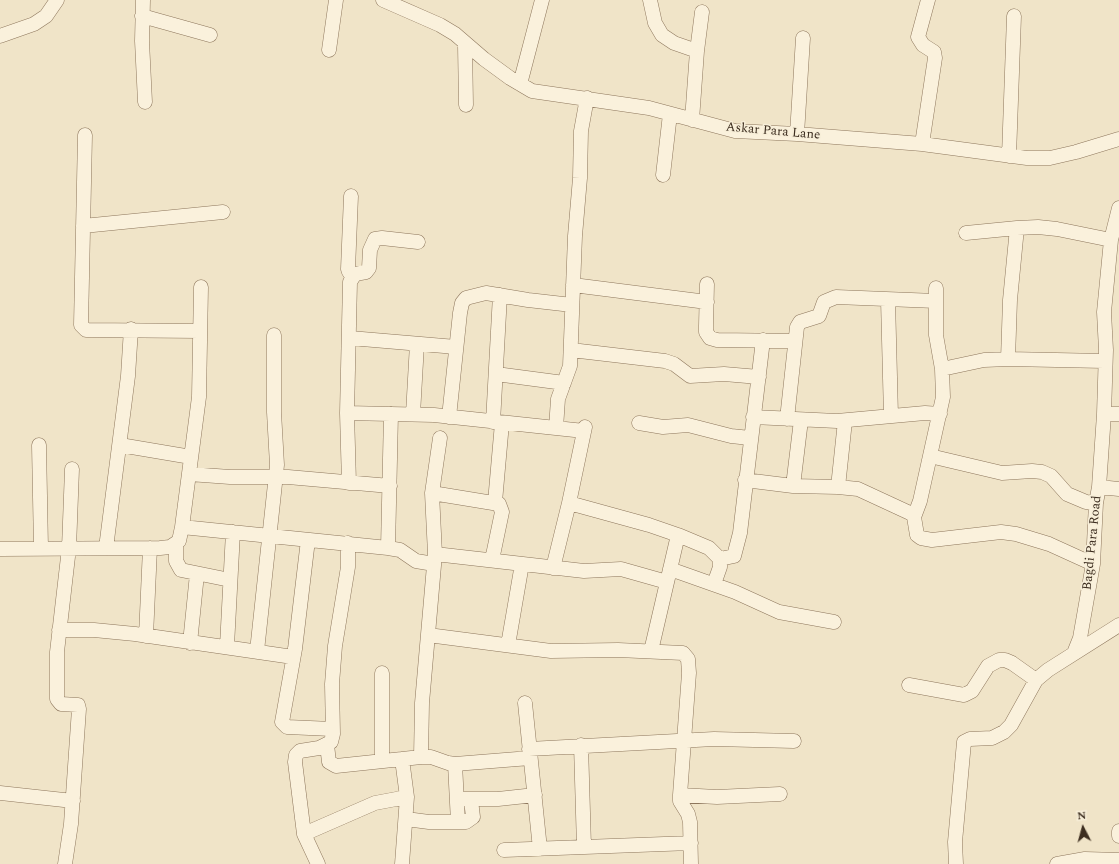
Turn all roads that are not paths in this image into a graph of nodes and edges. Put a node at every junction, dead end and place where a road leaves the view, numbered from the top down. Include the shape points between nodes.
1 (57, 0) edge
2 (143, 0) edge
3 (336, 0) edge
4 (383, 0) edge
5 (542, 0) edge
6 (650, 0) edge
7 (928, 0) edge
8 (702, 12) dead end
9 (142, 16) junction
10 (1014, 16) dead end
11 (210, 35) dead end
12 (0, 36) edge
13 (803, 38) dead end
14 (465, 45) junction
15 (329, 50) dead end
16 (697, 51) junction
17 (520, 84) junction
18 (586, 98) junction
19 (145, 102) dead end
20 (466, 105) dead end
21 (670, 114) junction
22 (692, 120) junction
23 (797, 134) junction
24 (85, 135) dead end
25 (1119, 139) edge
26 (922, 144) junction
27 (1009, 156) junction
28 (663, 175) dead end
29 (351, 196) dead end
30 (1119, 208) edge
31 (223, 212) dead end
32 (83, 226) junction
33 (1017, 228) junction
34 (966, 233) dead end
35 (1111, 240) junction
36 (418, 242) dead end
37 (355, 274) junction
38 (1113, 276) edge
39 (708, 284) dead end
40 (573, 285) junction
41 (201, 287) dead end
42 (500, 294) junction
43 (888, 300) junction
44 (707, 302) junction
45 (572, 305) junction
46 (132, 329) junction
47 (200, 331) junction
48 (274, 336) dead end
49 (350, 338) junction
50 (763, 340) junction
51 (795, 341) junction
52 (417, 344) junction
53 (456, 347) junction
54 (571, 350) junction
55 (1008, 359) junction
56 (1104, 361) junction
57 (942, 369) junction
58 (496, 374) junction
59 (759, 377) junction
60 (564, 383) junction
61 (347, 413) junction
62 (391, 414) junction
63 (413, 414) junction
64 (940, 414) junction
65 (1104, 414) junction
66 (1119, 414) edge
67 (891, 416) junction
68 (449, 417) junction
69 (753, 417) junction
70 (794, 420) junction
71 (845, 421) junction
72 (497, 422) junction
73 (639, 423) dead end
74 (556, 428) junction
75 (440, 438) dead end
76 (750, 438) junction
77 (39, 445) dead end
78 (120, 445) junction
79 (930, 456) junction
80 (191, 457) junction
81 (72, 469) dead end
82 (189, 474) junction
83 (276, 476) junction
84 (745, 480) junction
85 (349, 483) junction
86 (390, 486) junction
87 (793, 486) junction
88 (838, 487) junction
89 (1099, 487) junction
90 (1119, 489) edge
91 (432, 493) junction
92 (495, 502) junction
93 (569, 503) junction
94 (1096, 503) junction
95 (914, 517) junction
96 (182, 527) junction
97 (233, 532) junction
98 (678, 534) junction
99 (270, 536) junction
100 (308, 540) junction
101 (348, 544) junction
102 (176, 545) junction
103 (41, 548) junction
104 (69, 548) junction
105 (106, 548) junction
106 (150, 548) junction
107 (388, 548) junction
108 (0, 549) edge
109 (435, 559) junction
110 (720, 559) junction
111 (492, 560) junction
112 (522, 564) junction
113 (1093, 564) junction
114 (553, 568) junction
115 (196, 574) junction
116 (669, 575) junction
117 (230, 580) junction
118 (714, 584) junction
119 (834, 622) dead end
120 (1119, 625) edge
121 (59, 630) junction
122 (428, 635) junction
123 (146, 636) junction
124 (190, 643) junction
125 (508, 645) junction
126 (227, 646) junction
127 (257, 651) junction
128 (651, 651) junction
129 (1074, 653) junction
130 (293, 657) junction
131 (382, 673) dead end
132 (1036, 680) junction
133 (909, 685) dead end
134 (525, 703) dead end
135 (332, 729) junction
136 (683, 741) junction
137 (794, 741) dead end
138 (581, 745) junction
139 (327, 746) junction
140 (530, 754) junction
141 (421, 757) junction
142 (402, 759) junction
143 (382, 760) junction
144 (455, 764) junction
145 (0, 793) edge
146 (780, 794) dead end
147 (535, 795) junction
148 (680, 795) junction
149 (407, 797) junction
150 (457, 800) junction
151 (471, 800) junction
152 (72, 801) junction
153 (406, 818) junction
154 (458, 822) junction
155 (1119, 831) edge
156 (304, 834) junction
157 (1119, 836) edge
158 (691, 843) junction
159 (584, 847) junction
160 (540, 849) junction
161 (504, 850) dead end
162 (1119, 860) edge
163 (65, 864) edge
164 (318, 864) edge
165 (402, 864) edge
166 (691, 864) edge
167 (956, 864) edge
168 (1057, 864) edge

1 - 12 street via 46,16 34,24
2 - 9 street
3 - 15 street
4 - 14 street, Askar Para Lane via 440,25 455,34
5 - 17 street
6 - 16 street via 655,24 662,35 674,43
7 - 26 street via 918,37 923,45 934,52 935,58
8 - 16 street
9 - 11 street
9 - 19 street
10 - 27 street
13 - 23 street
14 - 17 street, Askar Para Lane
14 - 20 street
16 - 22 street
17 - 18 street, Askar Para Lane via 532,91
18 - 21 street, Askar Para Lane
18 - 40 street via 581,132
21 - 22 street, Askar Para Lane
21 - 28 street
22 - 23 street, Askar Para Lane via 735,131
23 - 26 street, Askar Para Lane
24 - 32 street
25 - 27 street, Askar Para Lane via 1050,158
26 - 27 street, Askar Para Lane
29 - 37 street via 348,269
30 - 35 street, Bagdi Para Road
31 - 32 street
32 - 46 street via 81,325 86,330
33 - 34 street
33 - 35 street via 1057,229
33 - 55 street via 1010,300
35 - 38 street, Bagdi Para Road
36 - 37 street via 376,239 370,250 369,268 366,272
37 - 49 street via 350,282
38 - 56 street, Bagdi Para Road via 1104,312
39 - 44 street
40 - 44 street
40 - 45 street
41 - 47 street
42 - 45 street
42 - 53 street via 486,293 466,298 462,303
42 - 58 street
43 - 51 street via 830,298 824,302 819,316 800,322
43 - 57 street via 936,294 936,335
43 - 67 street
44 - 50 street via 706,332 710,338
45 - 54 street
46 - 47 street
46 - 78 street
47 - 80 street via 199,396
48 - 83 street via 274,412 278,458
49 - 52 street
49 - 61 street
50 - 51 street
50 - 59 street
51 - 70 street
52 - 53 street
52 - 63 street
53 - 68 street
54 - 59 street via 665,362 674,364 690,376 724,374
54 - 60 street via 570,366
55 - 56 street
55 - 57 street via 984,360
56 - 65 street, Bagdi Para Road
57 - 64 street via 943,397
58 - 60 street
58 - 72 street
59 - 69 street
60 - 74 street via 558,399
61 - 62 street
61 - 85 street
62 - 63 street
62 - 86 street
63 - 68 street
64 - 67 street
64 - 79 street
65 - 66 street
65 - 89 street, Bagdi Para Road
67 - 71 street
68 - 72 street
69 - 70 street
69 - 76 street
70 - 71 street
70 - 87 street
71 - 88 street
72 - 74 street
72 - 92 street
73 - 76 street via 663,427 688,425 730,436
74 - 93 street via 585,429
75 - 91 street
76 - 84 street
77 - 103 street
78 - 80 street
78 - 105 street
79 - 94 street via 1002,473 1042,472 1051,476 1071,496
79 - 95 street
80 - 82 street
81 - 104 street
82 - 83 street via 230,477
82 - 96 street
83 - 85 street
83 - 99 street
84 - 87 street
84 - 110 street via 736,552 731,558
85 - 86 street
86 - 107 street
87 - 88 street
88 - 95 street via 858,489
89 - 90 street
89 - 94 street, Bagdi Para Road
91 - 92 street
91 - 109 street
92 - 111 street via 502,507 502,512
93 - 98 street
93 - 114 street
94 - 113 street, Bagdi Para Road
95 - 113 street via 917,535 925,539 1001,532 1016,534 1049,544
96 - 97 street
96 - 102 street
97 - 99 street
97 - 117 street
98 - 110 street via 708,548
98 - 116 street
99 - 100 street
99 - 127 street
100 - 101 street
100 - 130 street
101 - 107 street
101 - 135 street via 348,567 338,623 332,684
102 - 106 street
102 - 115 street via 178,567
103 - 104 street
103 - 108 street
104 - 105 street
104 - 121 street
105 - 106 street
106 - 123 street
107 - 109 street via 400,550 416,561
109 - 111 street
109 - 122 street
110 - 118 street
111 - 112 street
112 - 114 street
112 - 125 street
113 - 129 street, Bagdi Para Road via 1080,638
114 - 116 street via 591,572 621,569
115 - 117 street
115 - 124 street
116 - 118 street
116 - 128 street
117 - 126 street
118 - 119 street via 779,612
120 - 129 street
121 - 123 street via 107,631
121 - 152 street via 57,701 79,708
122 - 125 street
122 - 141 street
123 - 124 street
124 - 126 street
125 - 128 street via 558,651
126 - 127 street
127 - 130 street
128 - 136 street via 679,651 688,659
129 - 132 street
130 - 135 street via 283,717 284,726
131 - 143 street
132 - 133 street via 1012,663 999,660 988,666 972,691 964,695
132 - 167 street via 1011,725 1004,732 992,738 970,739 964,742 955,842
134 - 140 street
135 - 139 street via 331,742
136 - 137 street via 734,738
136 - 138 street
136 - 148 street
138 - 140 street
138 - 159 street
139 - 143 street via 329,762 336,766
139 - 156 street via 300,751 296,756
140 - 144 street
140 - 147 street
141 - 142 street
141 - 144 street via 431,757
142 - 143 street
142 - 149 street
144 - 150 street
145 - 152 street
146 - 148 street via 717,797
147 - 151 street
147 - 160 street
148 - 158 street via 680,801 688,814
149 - 153 street
149 - 156 street via 375,803
150 - 151 street
150 - 154 street
151 - 154 street via 473,817 470,821
152 - 163 street
153 - 154 street via 429,822
153 - 165 street
155 - 157 street
156 - 164 street
158 - 159 street
158 - 166 street
159 - 160 street
160 - 161 street
162 - 168 street via 1086,859

